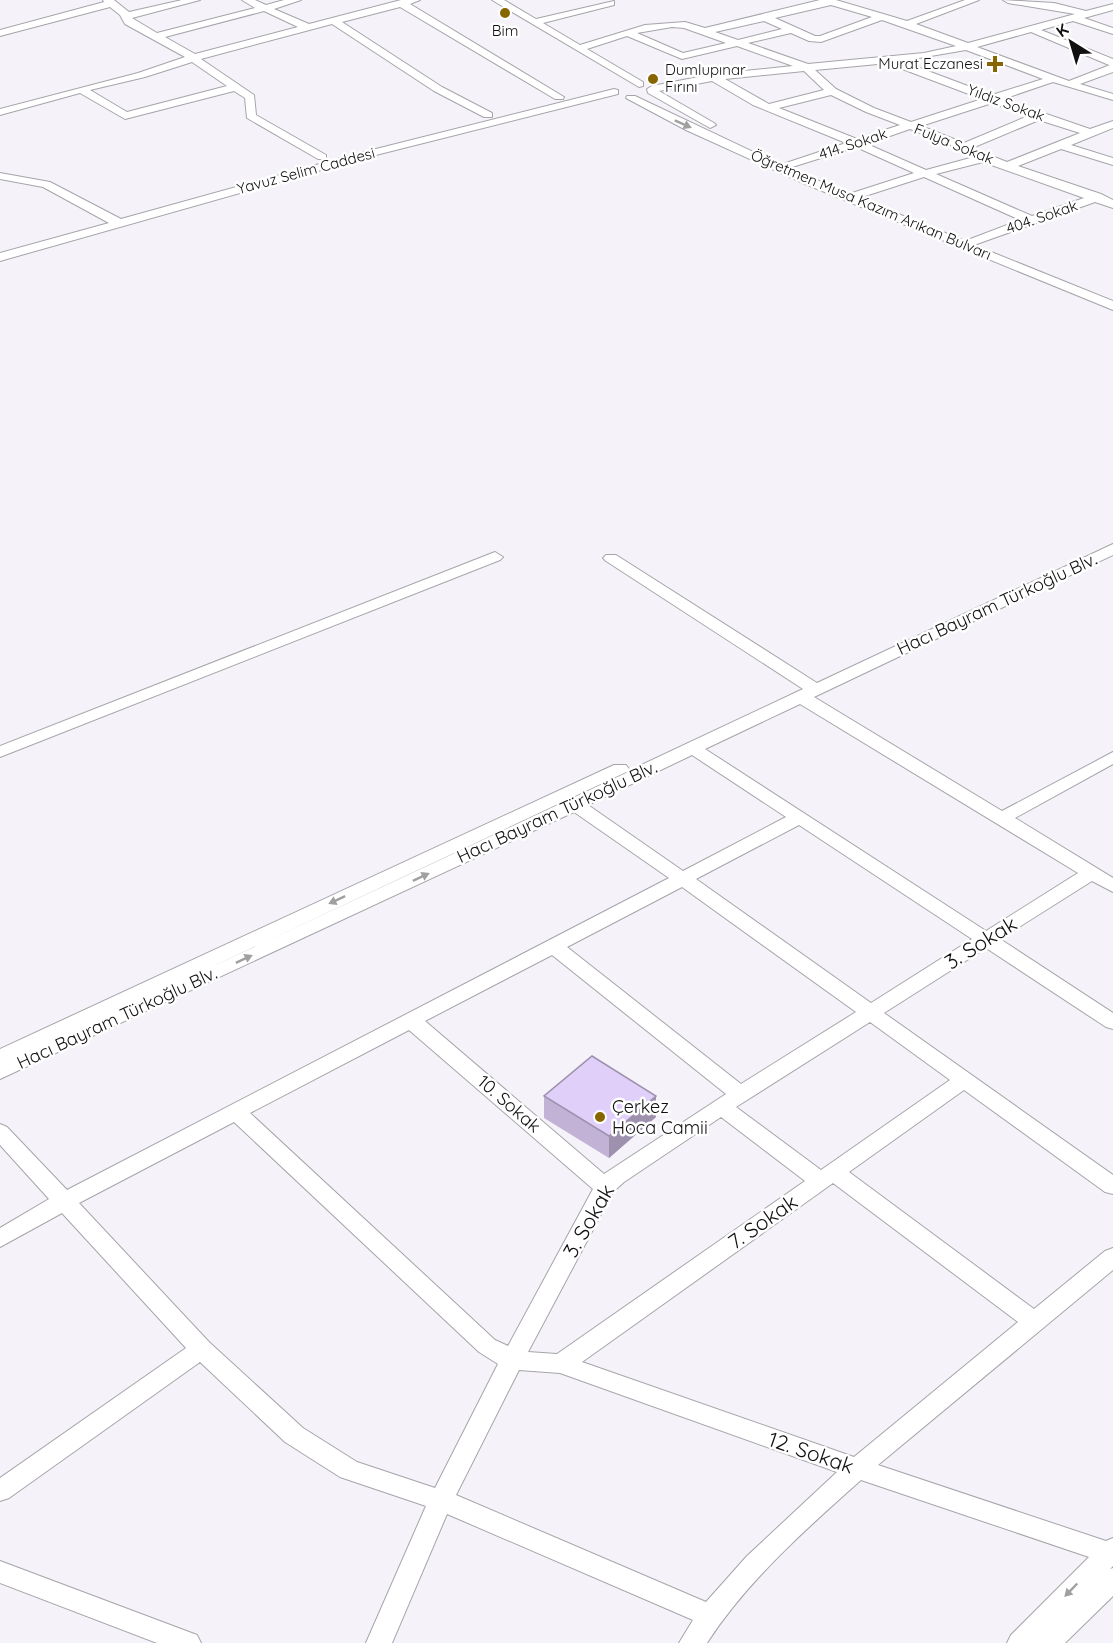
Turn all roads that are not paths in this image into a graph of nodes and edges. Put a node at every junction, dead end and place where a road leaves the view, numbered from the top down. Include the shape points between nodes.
1 (195, 0) edge
2 (247, 0) edge
3 (296, 0) edge
4 (415, 0) edge
5 (497, 0) edge
6 (604, 0) edge
7 (974, 0) edge
8 (1008, 0) edge
9 (827, 1) edge
10 (110, 2) edge
11 (401, 3) junction
12 (265, 8) junction
13 (1111, 8) edge
14 (1086, 14) junction
15 (738, 15) dead end
16 (126, 16) junction
17 (764, 17) junction
18 (881, 17) junction
19 (1074, 18) junction
20 (334, 21) junction
21 (535, 22) junction
22 (907, 24) junction
23 (685, 25) junction
24 (308, 28) junction
25 (1031, 29) junction
26 (792, 30) junction
27 (707, 31) junction
28 (1113, 31) edge
29 (0, 33) edge
30 (628, 33) junction
31 (157, 36) junction
32 (755, 39) junction
33 (740, 43) junction
34 (969, 46) junction
35 (580, 48) junction
36 (846, 52) dead end
37 (195, 59) junction
38 (888, 60) junction
39 (826, 63) junction
40 (1113, 63) edge
41 (606, 66) junction
42 (804, 66) junction
43 (1113, 68) edge
44 (714, 77) junction
45 (1053, 79) junction
46 (639, 84) junction
47 (1070, 84) junction
48 (236, 87) junction
49 (81, 89) junction
50 (617, 89) junction
51 (652, 90) junction
52 (832, 91) junction
53 (559, 97) junction
54 (1113, 97) edge
55 (631, 98) junction
56 (992, 99) junction
57 (769, 107) junction
58 (0, 112) edge
59 (488, 115) junction
60 (1038, 116) junction
61 (1113, 124) edge
62 (909, 125) junction
63 (1091, 133) junction
64 (856, 143) junction
65 (1063, 146) junction
66 (964, 147) junction
67 (322, 157) junction
68 (984, 158) junction
69 (1113, 162) edge
70 (789, 165) junction
71 (1008, 166) junction
72 (922, 174) junction
73 (0, 176) edge
74 (1113, 192) edge
75 (854, 196) junction
76 (1095, 198) junction
77 (1113, 204) edge
78 (107, 216) junction
79 (1030, 220) junction
80 (119, 223) junction
81 (971, 242) junction
82 (0, 247) edge
83 (0, 258) edge
84 (1113, 300) edge
85 (1113, 306) edge
86 (1113, 537) edge
87 (1113, 549) edge
88 (495, 557) dead end
89 (611, 558) dead end
90 (807, 689) junction
91 (693, 748) junction
92 (0, 752) edge
93 (1113, 757) edge
94 (575, 804) junction
95 (799, 818) junction
96 (1002, 818) junction
97 (1092, 873) junction
98 (683, 878) junction
99 (1113, 886) edge
100 (988, 939) junction
101 (554, 947) junction
102 (870, 1014) junction
103 (412, 1021) junction
104 (1113, 1022) edge
105 (0, 1057) edge
106 (0, 1072) edge
107 (964, 1080) junction
108 (740, 1094) junction
109 (722, 1106) junction
110 (235, 1111) junction
111 (0, 1132) edge
112 (827, 1176) junction
113 (1113, 1186) edge
114 (605, 1187) junction
115 (64, 1202) junction
116 (0, 1239) edge
117 (1113, 1257) edge
118 (1036, 1323) junction
119 (201, 1349) junction
120 (512, 1360) junction
121 (561, 1364) junction
122 (855, 1468) junction
123 (0, 1491) edge
124 (441, 1500) junction
125 (1111, 1551) edge
126 (0, 1572) edge
127 (1113, 1579) edge
128 (709, 1615) junction
129 (178, 1641) edge
130 (379, 1643) edge
131 (692, 1643) edge
132 (1020, 1643) edge
133 (1047, 1643) edge

1 - 16 street
2 - 12 street
3 - 12 street
4 - 11 street
5 - 21 street
6 - 21 street via 610,3
7 - 22 street
8 - 14 street
9 - 17 street
9 - 18 street
10 - 16 street
10 - 29 street
11 - 20 street
11 - 53 street
12 - 24 street
12 - 31 street
13 - 14 street
14 - 19 street
15 - 23 street
16 - 31 street via 129,22
17 - 26 street
17 - 27 street
18 - 22 street
18 - 26 street via 821,39
19 - 25 street
19 - 28 street
20 - 24 street
20 - 59 street via 438,89
21 - 35 street
22 - 34 street
23 - 27 street
23 - 30 street
24 - 37 street
25 - 34 street
25 - 40 street
26 - 32 street
27 - 33 street
30 - 33 street via 681,56
30 - 35 street
31 - 37 street
32 - 33 street
32 - 39 street
33 - 42 street
34 - 38 street
34 - 45 street
35 - 41 street
36 - 39 street
37 - 48 street
37 - 49 street
38 - 39 street
38 - 56 street, Yıldız Sokak
39 - 42 street
41 - 46 street
41 - 50 street
42 - 44 street
42 - 52 street, Fulya Sokak
43 - 47 street
44 - 51 street
44 - 57 street
45 - 47 street
45 - 56 street, 414. Sokak
46 - 50 street
46 - 51 street, Öğretmen Musa Kazım Arıkan Bulvarı
47 - 54 street
48 - 49 street via 125,116
48 - 67 street via 250,97 251,116
49 - 58 street
50 - 53 street, Yavuz Selim Caddesi
50 - 55 street, Öğretmen Musa Kazım Arıkan Bulvarı via 620,96
50 - 80 street, Yavuz Selim Caddesi
51 - 55 street via 648,96
51 - 70 street, Öğretmen Musa Kazım Arıkan Bulvarı via 718,130
52 - 57 street
52 - 62 street, Fulya Sokak
53 - 59 street, Yavuz Selim Caddesi
55 -> 75 street, Öğretmen Musa Kazım Arıkan Bulvarı
56 - 60 street, Yıldız Sokak
56 - 62 street, 414. Sokak
57 - 64 street
59 - 67 street, Yavuz Selim Caddesi
60 - 63 street, Yıldız Sokak
60 - 66 street
61 - 63 street
62 - 64 street, 414. Sokak
62 - 66 street, Fulya Sokak
63 - 65 street
64 - 70 street, 414. Sokak
64 - 72 street
65 - 69 street
65 - 71 street
66 - 68 street, Fulya Sokak
67 - 78 street, Yavuz Selim Caddesi
68 - 71 street, Fulya Sokak
68 - 72 street
70 - 75 street, Öğretmen Musa Kazım Arıkan Bulvarı
71 - 76 street, Fulya Sokak
72 - 75 street
72 - 79 street
73 - 78 street via 46,184
74 - 76 street, 404. Sokak
75 - 81 street, Öğretmen Musa Kazım Arıkan Bulvarı
75 - 85 street, Öğretmen Musa Kazım Arıkan Bulvarı
76 - 77 street, Fulya Sokak
76 - 79 street, 404. Sokak
78 - 80 street
78 - 82 street, Yavuz Selim Caddesi
79 - 81 street, 404. Sokak
80 - 83 street, Yavuz Selim Caddesi
81 - 84 street, Öğretmen Musa Kazım Arıkan Bulvarı
86 - 90 street, Hacı Bayram Türkoğlu Blv.
87 - 90 street, Hacı Bayram Türkoğlu Blv.
88 - 92 street
89 - 90 street
90 - 91 street, Hacı Bayram Türkoğlu Blv.
90 - 96 street
90 -> 105 street, Hacı Bayram Türkoğlu Blv.
91 - 94 street, Hacı Bayram Türkoğlu Blv.
91 - 95 street
93 - 96 street
94 - 98 street
106 -> 94 street, Hacı Bayram Türkoğlu Blv.
95 - 98 street
95 - 100 street
96 - 97 street
97 - 99 street
97 - 100 street, 3. Sokak
98 - 101 street
98 - 102 street
100 - 102 street, 3. Sokak
100 - 104 street
101 - 103 street
101 - 108 street
102 - 107 street
102 - 108 street, 3. Sokak
103 - 110 street
103 - 114 street, 10. Sokak
107 - 112 street, 7. Sokak
107 - 113 street
108 - 109 street, 3. Sokak
109 - 112 street
109 - 114 street, 3. Sokak
110 - 115 street
110 - 120 street via 487,1346
111 - 115 street
112 - 118 street
112 - 121 street, 7. Sokak
114 - 120 street, 3. Sokak
115 - 116 street
115 - 119 street
117 - 118 street
118 - 122 street
119 - 123 street
119 - 124 street via 294,1434 349,1470
120 - 121 street, 12. Sokak
120 - 124 street, 3. Sokak
121 - 122 street, 12. Sokak
122 - 125 street, 12. Sokak
122 - 128 street
124 - 128 street
124 - 130 street, 3. Sokak
125 -> 132 street
126 - 129 street
127 - 133 street
128 - 131 street

